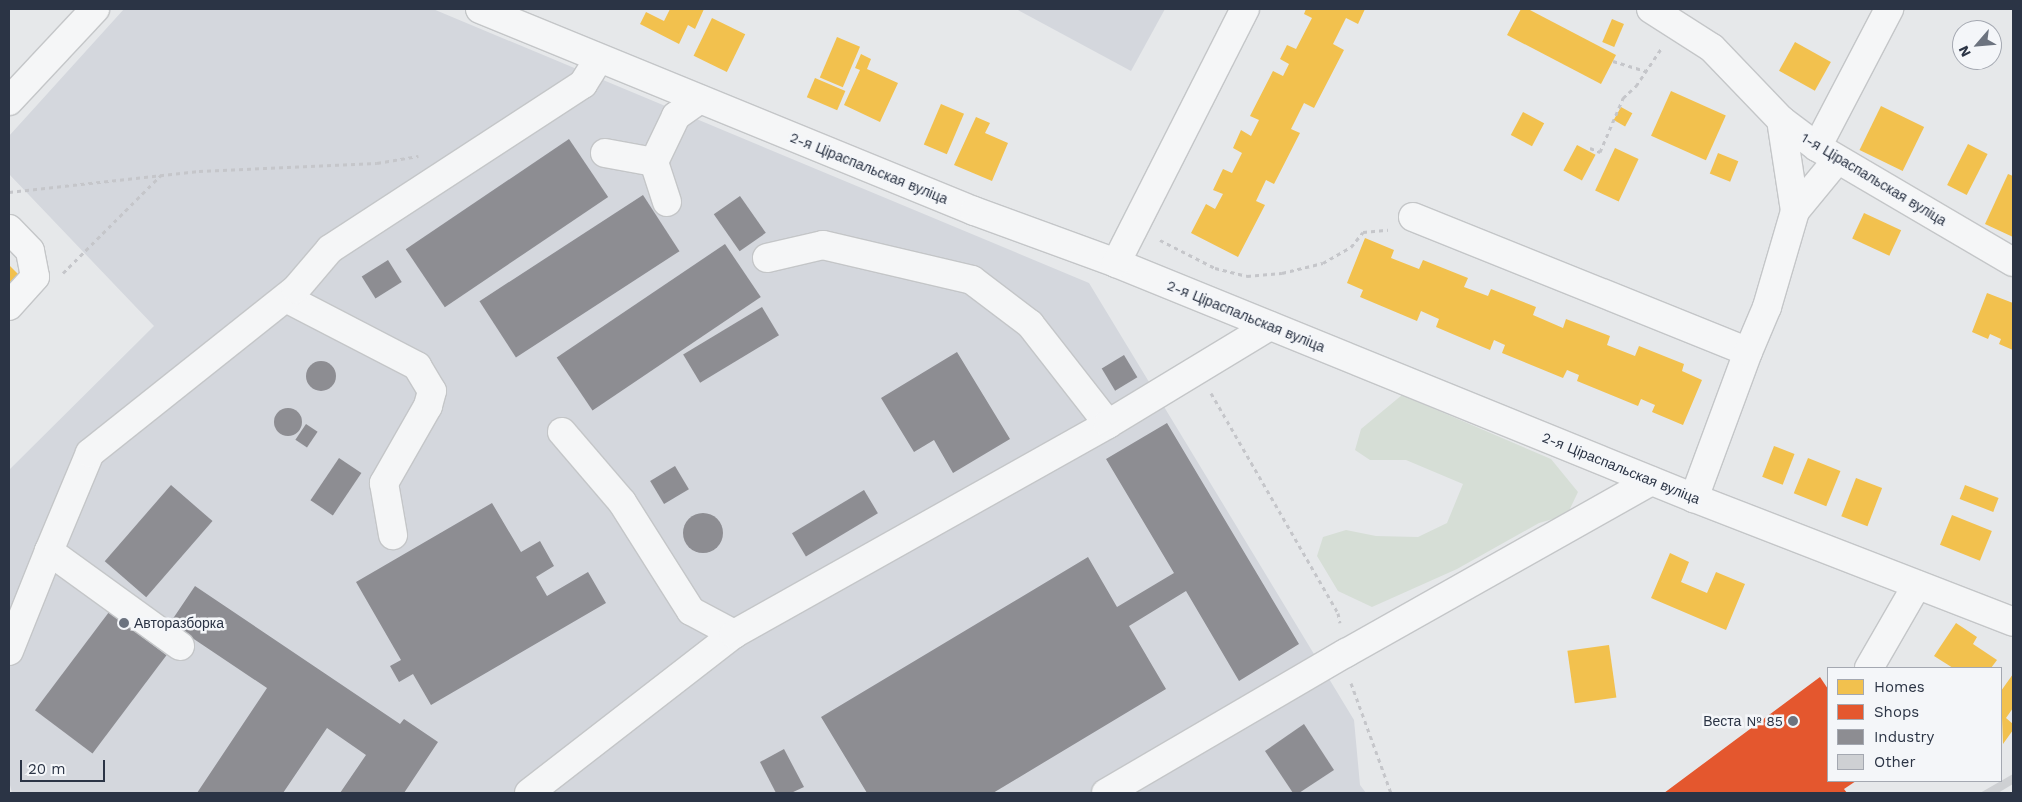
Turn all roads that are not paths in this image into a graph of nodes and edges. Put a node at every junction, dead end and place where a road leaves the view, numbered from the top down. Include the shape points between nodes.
1 (95, 9) edge
2 (1245, 9) edge
3 (1651, 9) edge
4 (1889, 9) edge
5 (489, 10) edge
6 (598, 60) junction
7 (700, 99) junction
8 (9, 101) edge
9 (1782, 120) junction
10 (1827, 153) junction
11 (605, 154) dead end
12 (654, 162) junction
13 (667, 202) dead end
14 (1795, 211) junction
15 (1413, 217) road end
16 (9, 229) edge
17 (767, 258) dead end
18 (2013, 262) edge
19 (1116, 263) junction
20 (286, 298) junction
21 (9, 306) edge
22 (1270, 326) junction
23 (1748, 352) junction
24 (1108, 424) junction
25 (562, 432) dead end
26 (1651, 481) junction
27 (1694, 498) junction
28 (393, 534) dead end
29 (49, 551) junction
30 (1917, 585) junction
31 (2013, 622) edge
32 (734, 634) junction
33 (180, 646) dead end
34 (9, 652) edge
35 (1870, 667) edge
36 (529, 793) edge
37 (1106, 793) edge

1 - 8 street
2 - 19 street
3 - 9 street, 1-я Ціраспальская вуліца via 1678,23 1712,48
4 - 10 street
5 - 6 street, 2-я Ціраспальская вуліца
6 - 7 street, 2-я Ціраспальская вуліца
6 - 20 street via 583,84 330,249
7 - 12 street via 676,116
7 - 19 street, 2-я Ціраспальская вуліца via 974,211
9 - 10 street, 1-я Ціраспальская вуліца
9 - 14 street
10 - 14 street
10 - 18 street, 1-я Ціраспальская вуліца
11 - 12 street
12 - 13 street
14 - 23 street via 1767,307
15 - 23 street
16 - 21 street via 30,251 35,276
17 - 24 street via 823,244 972,280 1030,324
19 - 22 street, 2-я Ціраспальская вуліца
20 - 28 street via 417,366 432,391 428,406 384,483
20 - 29 street via 90,453
22 - 24 street
22 - 26 street, 2-я Ціраспальская вуліца
23 - 27 street
24 - 32 street
25 - 32 street via 622,502 691,612
26 - 27 street, 2-я Ціраспальская вуліца
26 - 37 street
27 - 30 street, 2-я Ціраспальская вуліца
29 - 33 street
29 - 34 street
30 - 31 street, 2-я Ціраспальская вуліца
30 - 35 street
32 - 36 street

